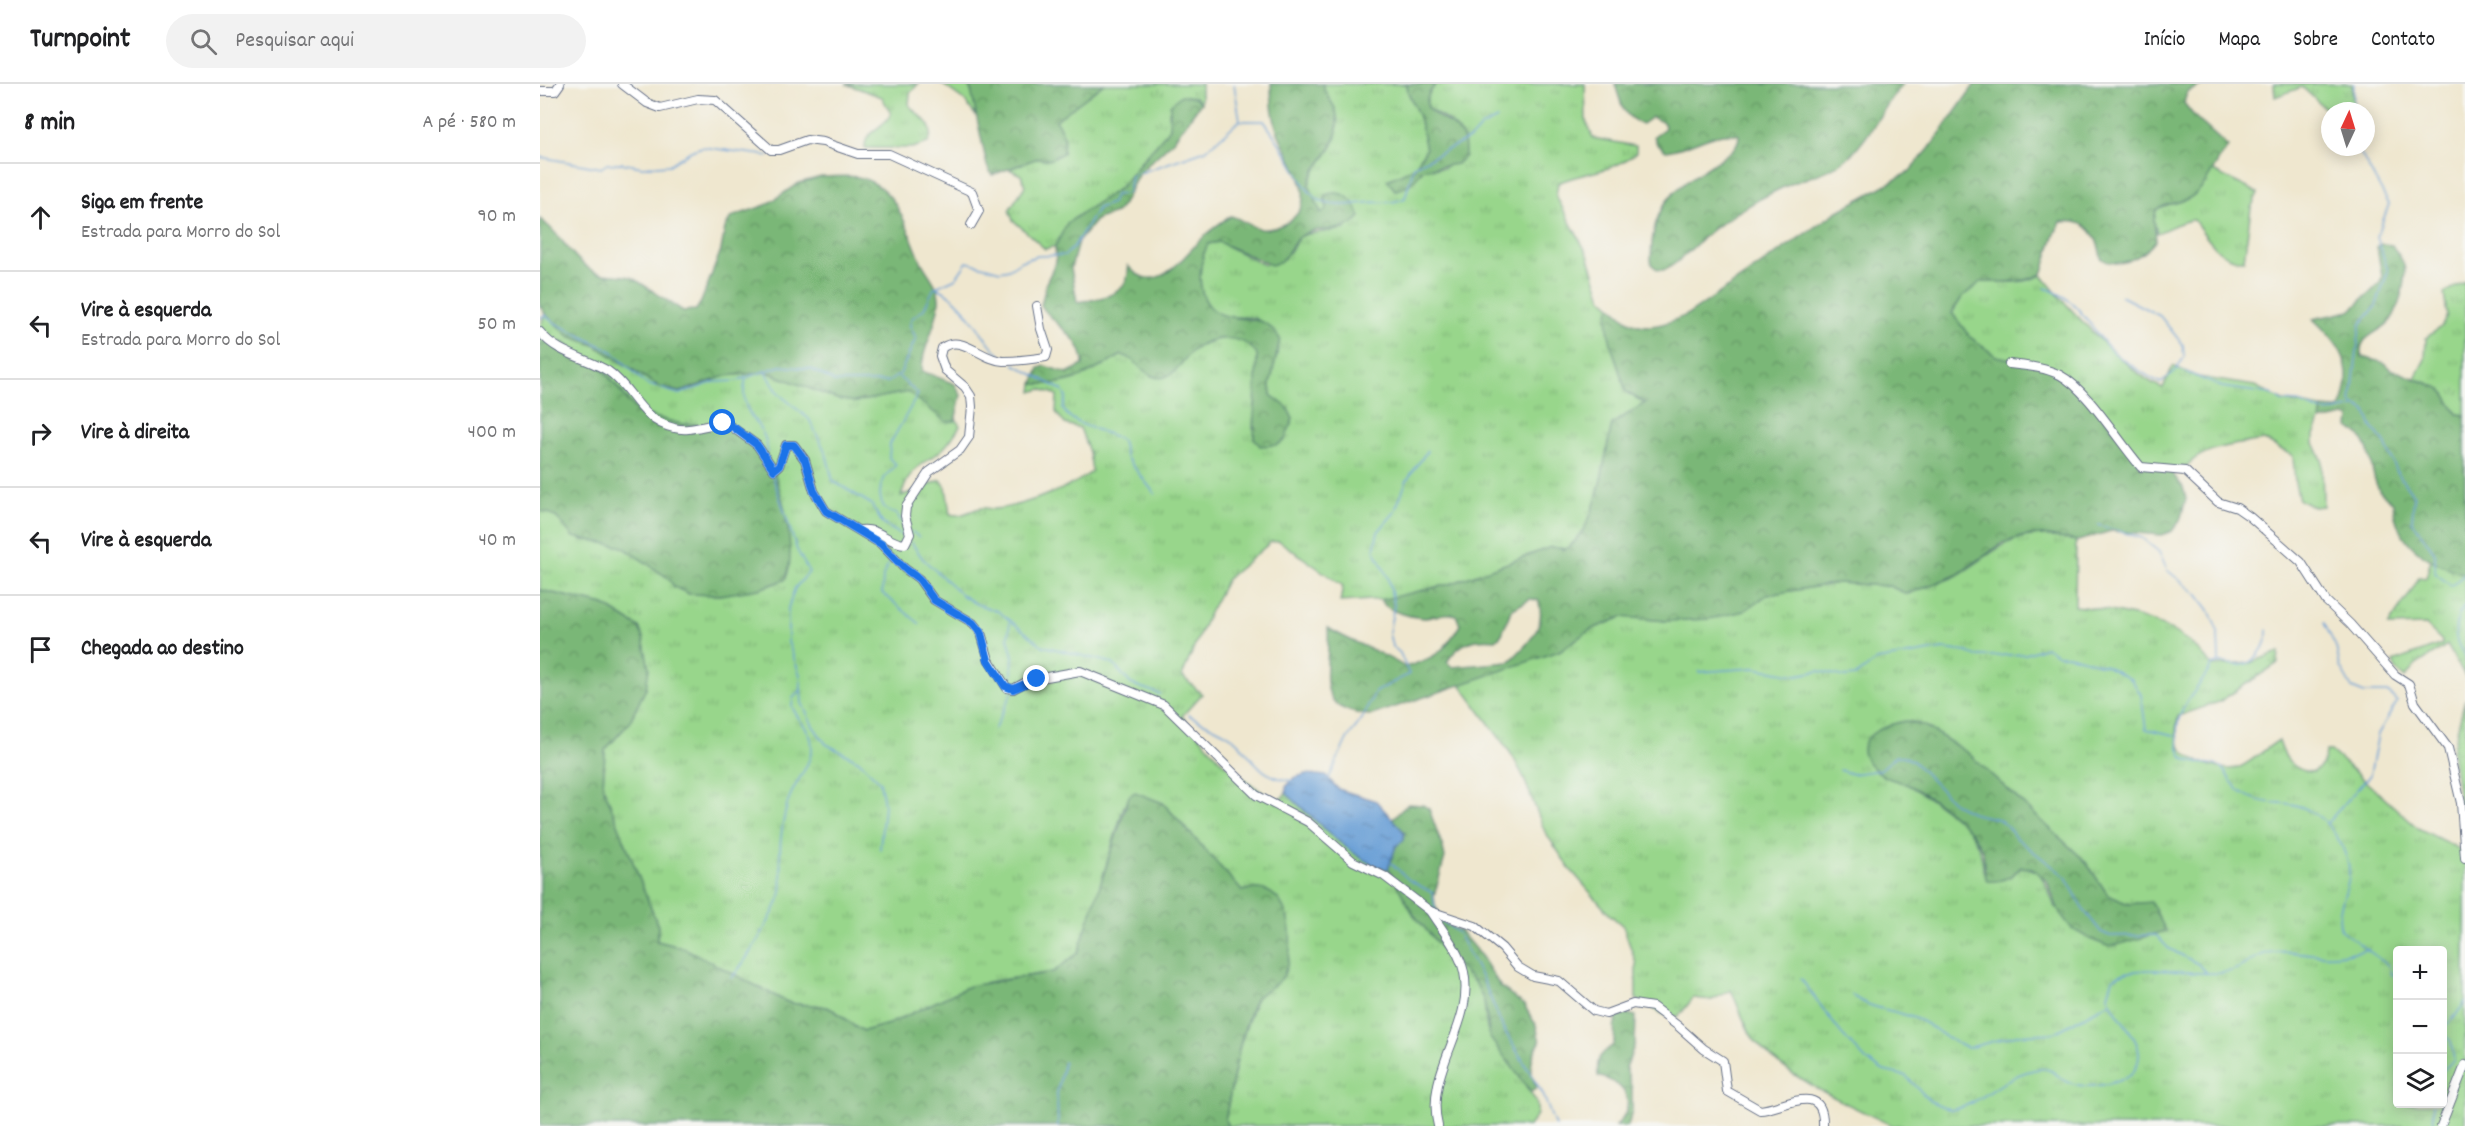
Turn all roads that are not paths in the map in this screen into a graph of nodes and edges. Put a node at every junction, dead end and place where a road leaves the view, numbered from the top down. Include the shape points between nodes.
1 (560, 84) edge
2 (622, 84) edge
3 (540, 91) edge
4 (971, 225) dead end
5 (1037, 306) dead end
6 (540, 332) edge
7 (2009, 364) dead end
8 (860, 530) junction
9 (2465, 858) edge
10 (1430, 911) junction
11 (2465, 1065) edge
12 (1438, 1126) edge
13 (1823, 1126) edge
14 (2441, 1126) edge

1 - 3 street via 555,90
2 - 4 street via 655,107 715,100 771,150 807,140 858,154 894,156 972,192 979,211
5 - 8 street via 1048,351 1046,357 1004,361 959,343 942,348 940,356 945,370 971,396 968,440 956,454 932,469 906,507 910,534 905,544 876,530
6 - 8 street via 549,342 609,372 635,402 671,428 693,430 729,424 757,445 774,470 788,444 794,445 801,452 814,491 826,511
7 - 9 street via 2062,376 2081,393 2141,467 2188,473 2217,502 2246,514 2301,562 2326,601 2391,671 2409,684 2415,703 2446,743 2461,803
8 - 10 street via 919,579 934,600 979,629 988,660 1007,688 1080,671 1164,705 1246,788 1308,822 1353,861 1384,876
10 - 12 street via 1461,962 1465,986 1461,1014 1437,1080
10 - 13 street via 1474,926 1518,967 1533,976 1559,981 1594,1011 1606,1014 1633,1004 1653,1007 1723,1061 1725,1087 1730,1094 1760,1110 1800,1099 1813,1101 1819,1107
11 - 14 street

